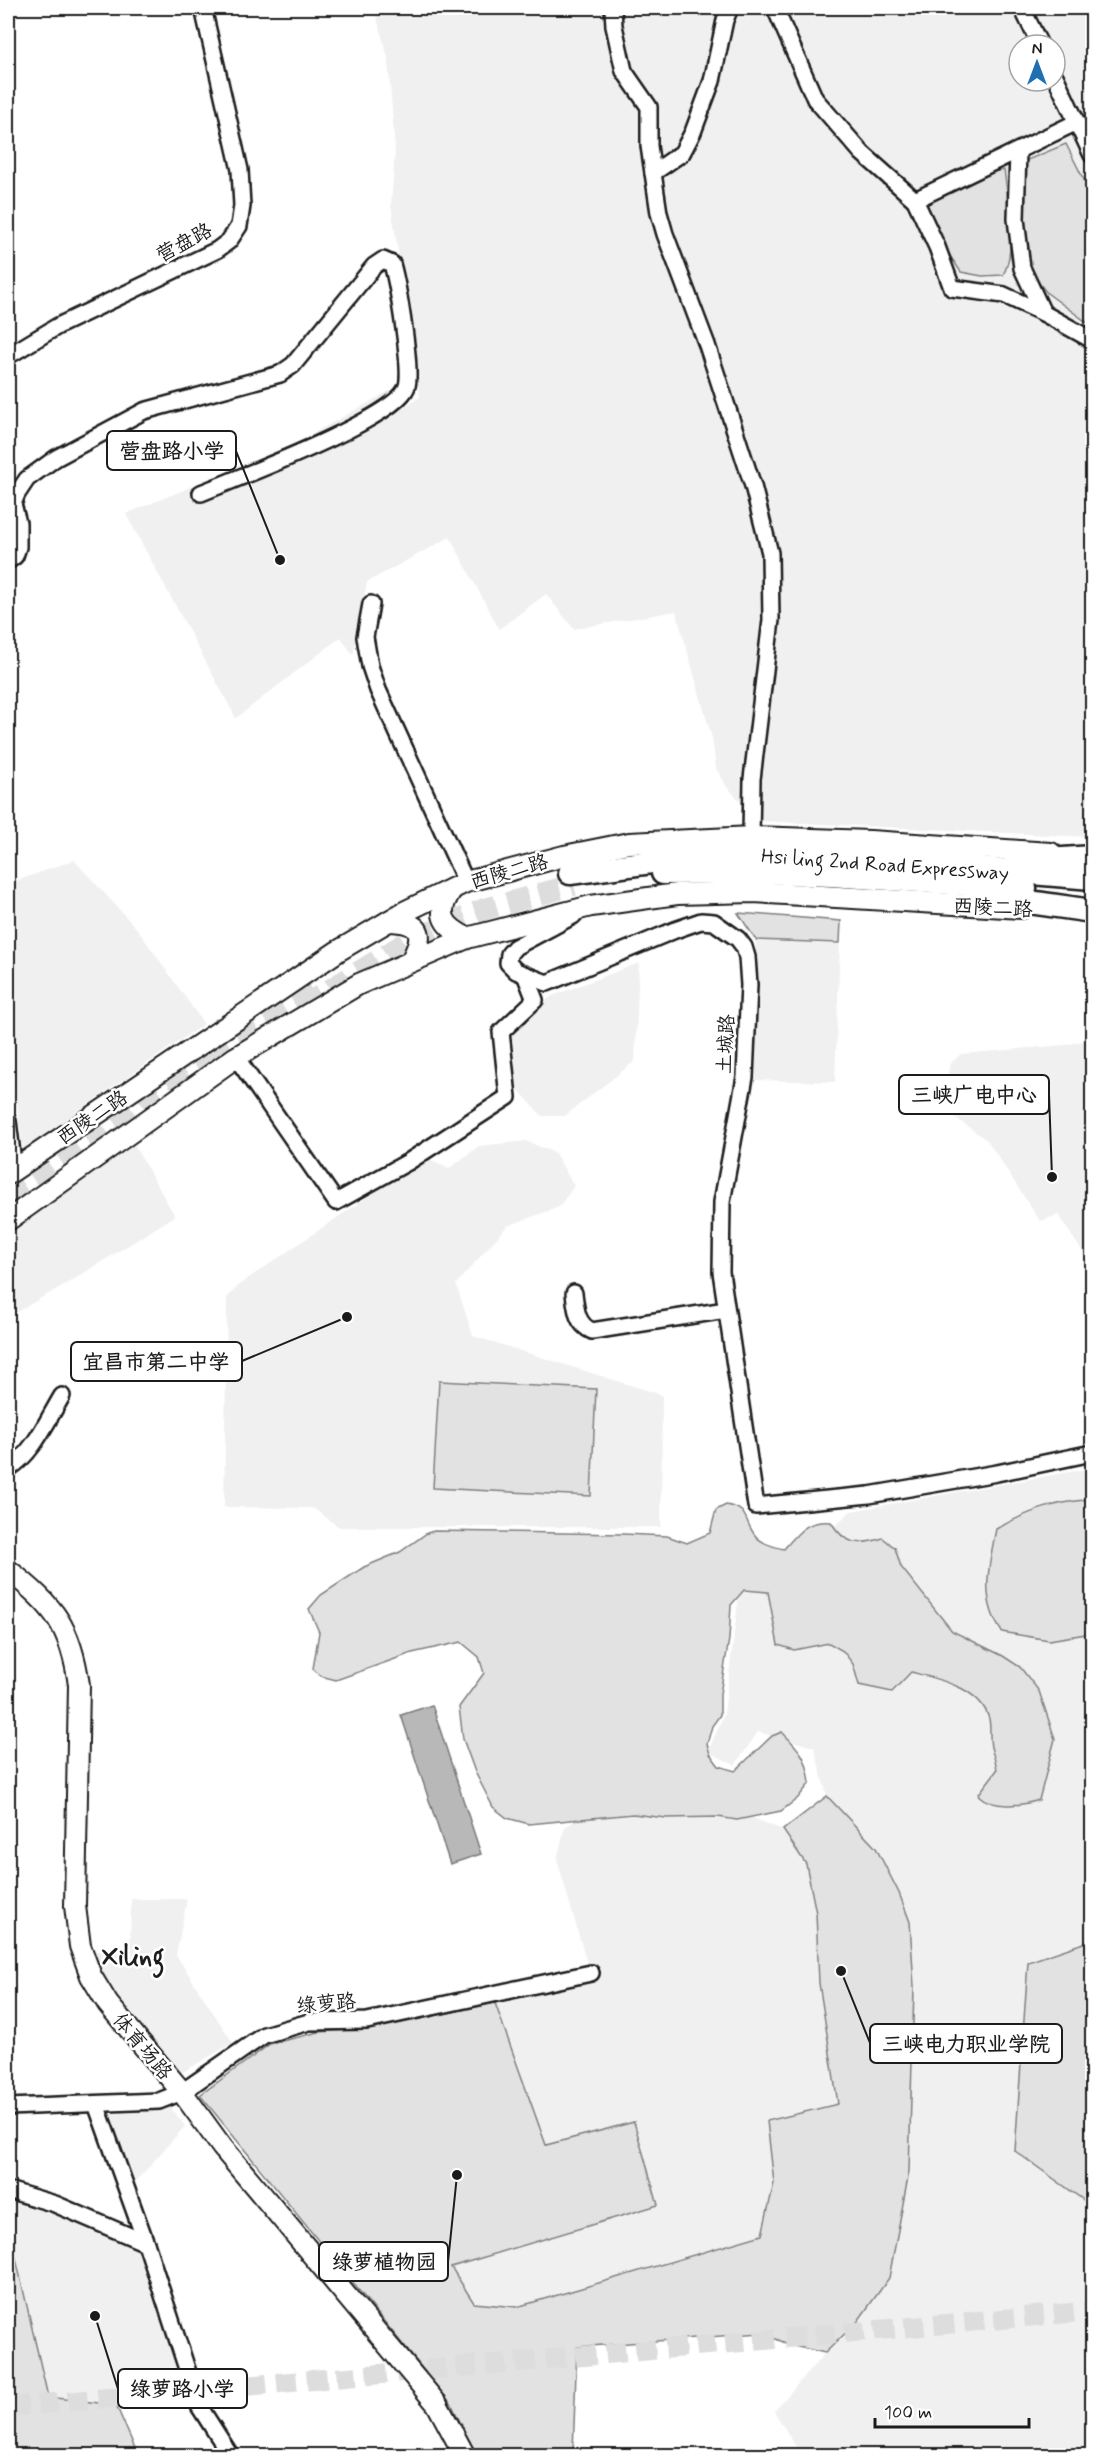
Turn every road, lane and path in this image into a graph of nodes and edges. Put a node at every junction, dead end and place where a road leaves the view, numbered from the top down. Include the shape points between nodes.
1 (203, 8) edge
2 (613, 8) edge
3 (730, 8) edge
4 (775, 8) edge
5 (1022, 8) edge
6 (1034, 33) edge
7 (1063, 93) edge
8 (1077, 122) junction
9 (1018, 151) junction
10 (1092, 155) edge
11 (653, 173) junction
12 (915, 200) junction
13 (1043, 313) junction
14 (1092, 340) edge
15 (8, 356) edge
16 (201, 493) dead end
17 (8, 561) edge
18 (371, 604) dead end
19 (751, 837) junction
20 (1092, 856) edge
21 (927, 864) junction
22 (831, 875) junction
23 (1092, 878) edge
24 (1049, 883) junction
25 (459, 885) junction
26 (1092, 893) edge
27 (591, 906) junction
28 (1092, 911) edge
29 (389, 921) junction
30 (467, 938) junction
31 (411, 961) junction
32 (526, 976) junction
33 (236, 1057) junction
34 (8, 1121) edge
35 (11, 1172) edge
36 (8, 1220) edge
37 (574, 1293) dead end
38 (726, 1310) junction
39 (62, 1396) dead end
40 (1092, 1454) edge
41 (8, 1469) edge
42 (8, 1570) edge
43 (8, 1583) edge
44 (591, 1973) dead end
45 (178, 2094) junction
46 (96, 2104) junction
47 (8, 2107) edge
48 (8, 2190) edge
49 (146, 2243) junction
50 (231, 2456) edge
51 (455, 2456) edge
52 (465, 2456) edge

1 - 15 street, 营盘路 via 240,170 239,226 217,250 58,326
2 - 11 street via 624,71 649,107
3 - 11 street via 712,81 693,132 682,153
4 - 12 street via 815,99 862,153
5 - 6 street
7 - 8 street
8 - 9 street
8 - 10 street
9 - 12 street
9 - 13 street via 1016,219 1022,268
11 - 19 street via 665,234 687,287 753,486 770,553 771,620 752,779
12 - 13 street via 952,288 1004,295
13 - 14 street
16 - 17 street via 350,430 395,402 407,388 392,264 383,260 374,266 293,365 280,374 144,411 56,458 27,479 13,504 18,547
18 - 25 street via 365,637 370,666
19 - 20 main road, 西陵二路
19 - 25 main road, 西陵二路 via 629,843
20 - 21 highway
21 - 22 highway, Hsi ling 2nd Road Expressway via 803,854 703,855 572,879 673,872
21 - 24 highway, Hsi ling 2nd Road Expressway
22 - 24 highway, Hsi ling 2nd Road Expressway
22 - 28 highway
23 - 24 highway, Hsi ling 2nd Road Expressway
24 - 26 highway, Hsi ling 2nd Road Expressway
25 - 29 main road, 西陵二路
25 - 30 main road via 444,900 443,917 450,929
27 - 28 main road, 西陵二路 via 677,894 753,892
27 - 30 main road, 西陵二路
27 - 32 street via 523,942 509,954 508,963
29 - 31 main road via 410,922 416,928 419,943
29 - 35 main road, 西陵二路 via 271,994
30 - 31 main road, 西陵二路
31 - 33 main road, 西陵二路 via 359,984
32 - 33 street via 535,1000 501,1032 508,1097 408,1162 336,1202
32 - 38 street, 土城路 via 546,983 701,921 714,922 744,947 748,985 745,1077 722,1202 721,1272
33 - 36 main road, 西陵二路
34 - 35 street
37 - 38 street via 579,1321 592,1330
38 - 40 street, 土城路 via 756,1506 869,1495
39 - 41 street via 30,1449
42 - 45 main road, 体育场路 via 38,1593 66,1630 76,1664 79,1685 75,1906 80,1946 91,1976 108,2004
43 - 45 main road, 体育场路 via 36,1606 51,1625 66,1659 71,1706 67,1904 82,1979 101,2010
44 - 45 street, 绿萝路 via 368,2020 309,2022 264,2035
45 - 46 street, 绿萝路 via 159,2101
45 - 51 main road, 体育场路 via 302,2259 422,2400
45 - 52 main road, 体育场路 via 437,2404
46 - 47 street, 绿萝路
46 - 49 street
48 - 49 street via 55,2204
49 - 50 street via 199,2406

